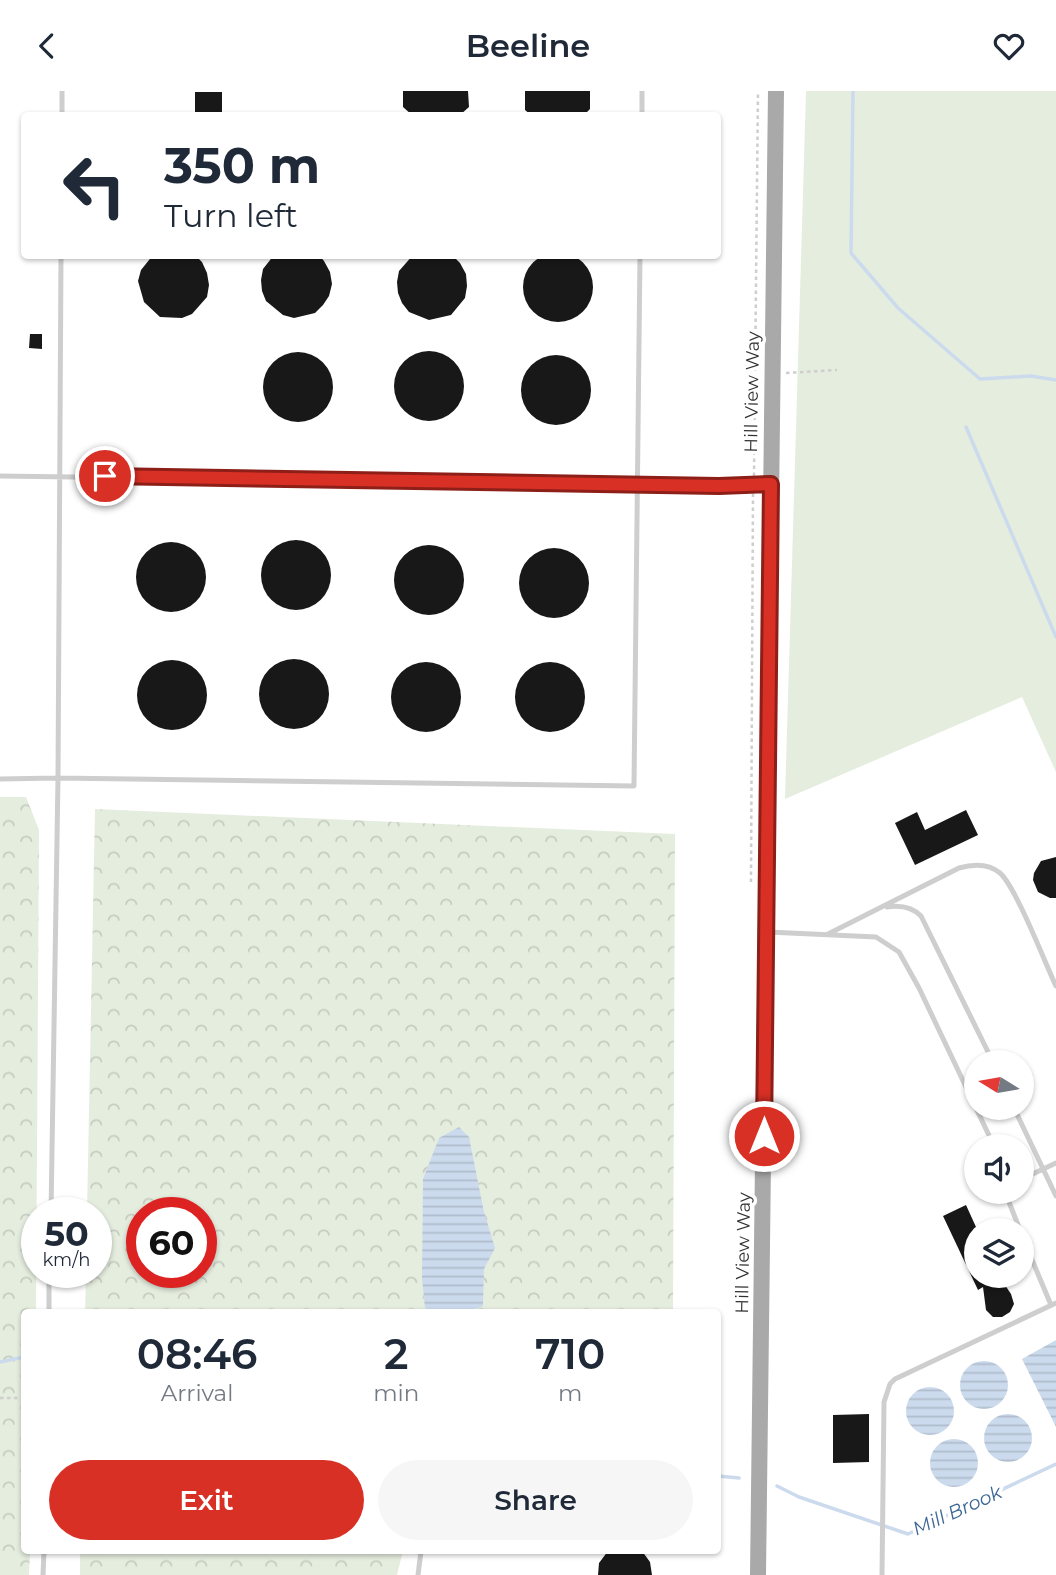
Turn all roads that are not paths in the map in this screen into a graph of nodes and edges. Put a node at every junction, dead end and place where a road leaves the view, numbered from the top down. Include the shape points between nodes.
1 (62, 91) edge
2 (642, 91) edge
3 (776, 91) edge
4 (62, 112) edge
5 (642, 112) edge
6 (61, 259) edge
7 (640, 259) edge
8 (0, 476) edge
9 (60, 476) junction
10 (637, 484) junction
11 (771, 484) junction
12 (58, 778) junction
13 (0, 779) edge
14 (881, 907) junction
15 (765, 932) junction
16 (825, 935) junction
17 (1056, 986) edge
18 (987, 1050) edge
19 (1020, 1120) edge
20 (988, 1134) edge
21 (1056, 1163) edge
22 (1043, 1169) junction
23 (1034, 1173) edge
24 (1056, 1196) edge
25 (51, 1197) edge
26 (1034, 1262) edge
27 (50, 1288) edge
28 (1053, 1304) edge
29 (49, 1309) edge
30 (44, 1554) edge
31 (421, 1554) edge
32 (43, 1575) edge
33 (418, 1575) edge
34 (758, 1575) edge
35 (882, 1575) edge

1 - 4 lane
2 - 5 lane
3 - 11 main road, Hill View Way
6 - 9 lane
7 - 10 lane
8 - 9 lane
9 - 10 lane
9 - 12 lane
10 - 11 lane
10 - 12 lane via 634,786
11 - 15 main road, Hill View Way
12 - 13 lane
12 - 25 lane
14 - 16 lane
14 - 17 lane via 959,869 992,867 1007,881
14 - 18 lane via 903,907 921,916
15 - 16 lane
15 - 34 main road, Hill View Way
16 - 20 lane via 876,937 899,952
19 - 22 lane
21 - 22 lane
22 - 23 lane
22 - 24 lane
26 - 28 lane
27 - 29 lane
28 - 35 lane via 890,1384 884,1402
30 - 32 lane
31 - 33 lane

